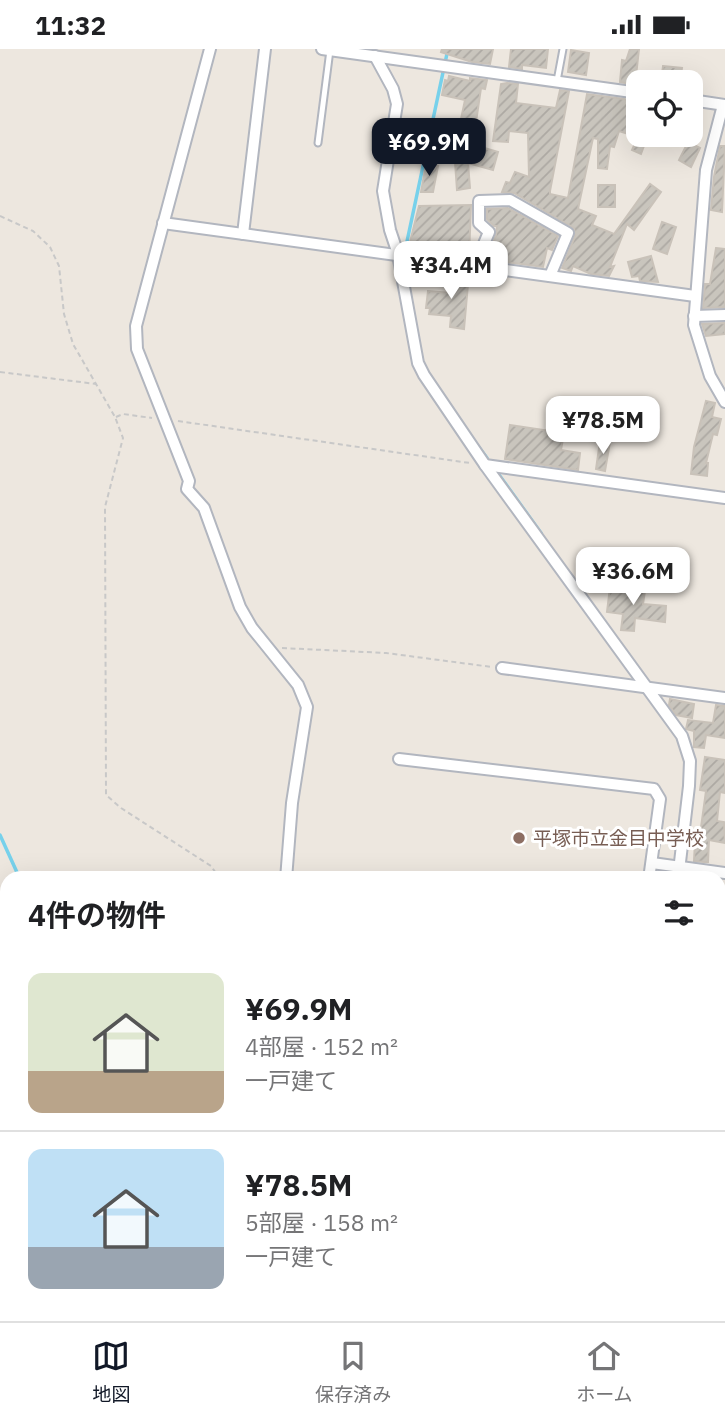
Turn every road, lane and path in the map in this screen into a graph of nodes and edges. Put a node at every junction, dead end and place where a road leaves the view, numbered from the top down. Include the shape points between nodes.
1 (210, 49) edge
2 (265, 49) edge
3 (563, 49) edge
4 (326, 50) edge
5 (381, 54) edge
6 (557, 82) junction
7 (626, 91) edge
8 (703, 102) edge
9 (724, 105) edge
10 (318, 143) dead end
11 (0, 216) edge
12 (163, 223) junction
13 (243, 234) junction
14 (398, 254) junction
15 (475, 265) junction
16 (550, 276) junction
17 (695, 296) junction
18 (725, 315) edge
19 (694, 316) junction
20 (0, 372) edge
21 (96, 384) junction
22 (725, 402) edge
23 (115, 417) junction
24 (166, 419) junction
25 (485, 465) junction
26 (725, 498) edge
27 (271, 652) junction
28 (502, 668) joint
29 (646, 687) junction
30 (725, 698) edge
31 (400, 759) dead end
32 (652, 863) junction
33 (214, 871) edge
34 (287, 871) edge
35 (650, 871) edge
36 (674, 871) edge
37 (679, 871) edge

1 - 12 street
2 - 13 street
3 - 6 lane
4 - 5 street
4 - 10 lane
5 - 6 street
5 - 14 street via 397,104 383,191
6 - 7 street
8 - 9 street
9 - 17 street via 706,170
11 - 21 path via 33,231 50,247 59,266 64,314 73,344
12 - 13 street
12 - 24 street via 135,326 137,349
13 - 14 street
14 - 15 street
14 - 25 street via 418,363
15 - 16 street
15 - 16 street via 489,232 479,223 479,201 510,200 568,233
16 - 17 street
17 - 19 street
18 - 19 street
19 - 22 street via 701,353
20 - 21 path
21 - 23 path
23 - 24 path
23 - 33 path via 123,438 105,507 106,795
24 - 25 path
24 - 27 street via 189,481 187,489 204,508 240,607
25 - 26 street
25 - 29 street
27 - 28 path via 280,648 386,653
27 - 34 street via 298,685 307,707
28 - 29 street
29 - 30 street
29 - 37 street via 682,736 690,761
31 - 32 street via 654,789 660,799
32 - 35 street
32 - 36 street

